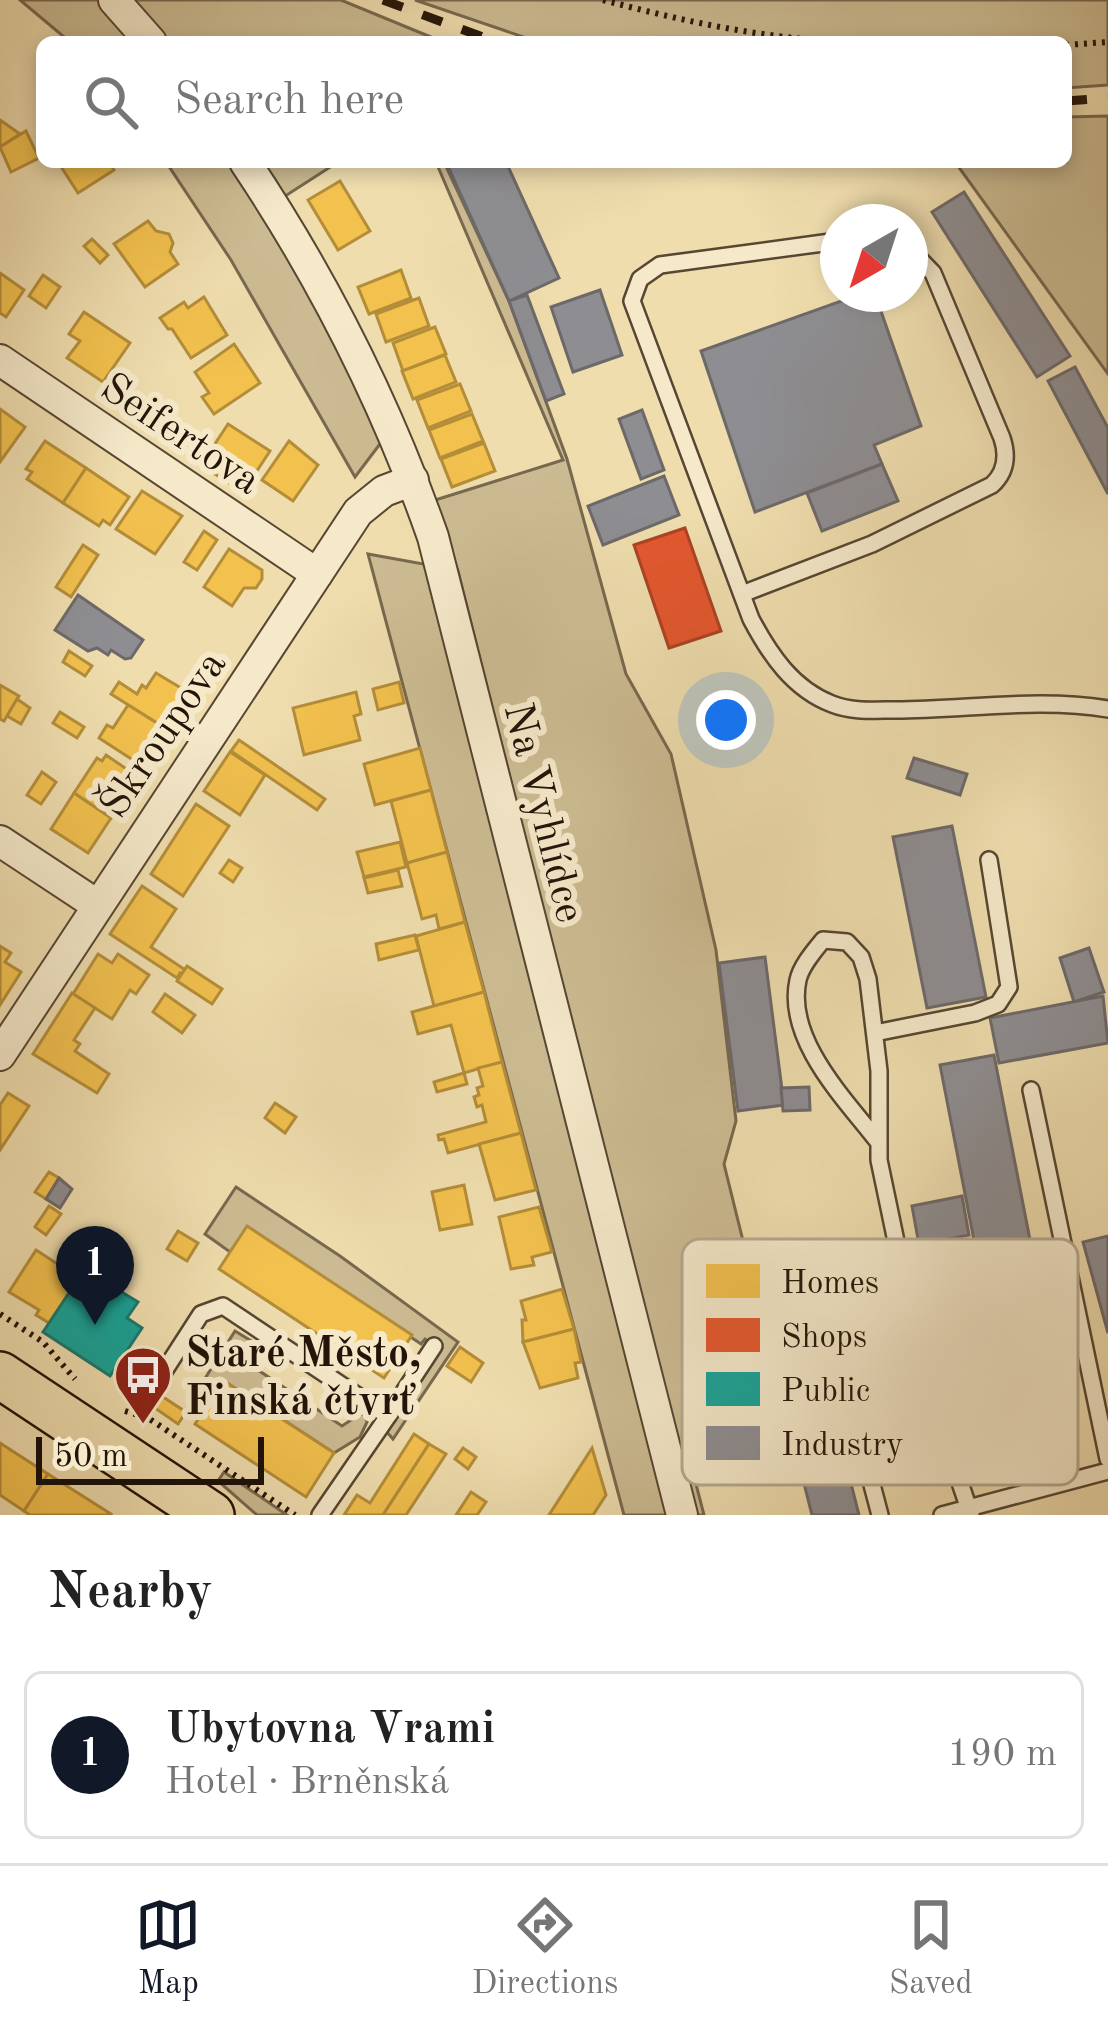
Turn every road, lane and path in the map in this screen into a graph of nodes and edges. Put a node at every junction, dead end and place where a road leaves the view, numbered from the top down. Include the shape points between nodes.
1 (114, 0) edge
2 (603, 0) edge
3 (146, 36) edge
4 (788, 36) edge
5 (1108, 42) edge
6 (1072, 45) edge
7 (249, 168) edge
8 (820, 243) edge
9 (928, 268) edge
10 (0, 360) edge
11 (413, 480) junction
12 (317, 574) junction
13 (742, 595) junction
14 (1108, 710) edge
15 (0, 841) edge
16 (989, 860) dead end
17 (98, 905) junction
18 (874, 1033) junction
19 (0, 1054) edge
20 (1031, 1090) dead end
21 (879, 1143) junction
22 (895, 1239) edge
23 (1062, 1239) edge
24 (1078, 1315) edge
25 (434, 1346) dead end
26 (0, 1375) edge
27 (150, 1394) dead end
28 (388, 1416) junction
29 (1108, 1459) edge
30 (1108, 1471) edge
31 (1078, 1480) edge
32 (872, 1485) edge
33 (1061, 1485) edge
34 (970, 1512) edge
35 (211, 1515) edge
36 (320, 1515) edge
37 (682, 1515) edge
38 (880, 1515) edge
39 (942, 1515) edge

1 - 3 street
2 - 4 path
5 - 6 path
7 - 11 street, Na Vyhlídce via 354,345
8 - 13 lane via 660,265 634,289
9 - 13 lane via 1006,448 1003,470 992,485 872,544
10 - 12 street, Seifertova
11 - 12 street, Škroupova via 358,512
11 - 37 street, Na Vyhlídce
12 - 17 street, Škroupova
13 - 14 lane via 780,667 833,705
15 - 17 street
16 - 18 lane via 1009,987 998,1004
17 - 19 street, Škroupova
18 - 21 lane
18 - 21 lane via 861,957 848,942 823,940 798,979 799,1018 819,1064
20 - 23 lane
21 - 22 lane
24 - 29 lane
25 - 28 lane
26 - 35 main road
27 - 28 lane via 201,1314 224,1306
28 - 36 lane
30 - 31 lane
32 - 38 lane
33 - 34 lane
34 - 39 lane

